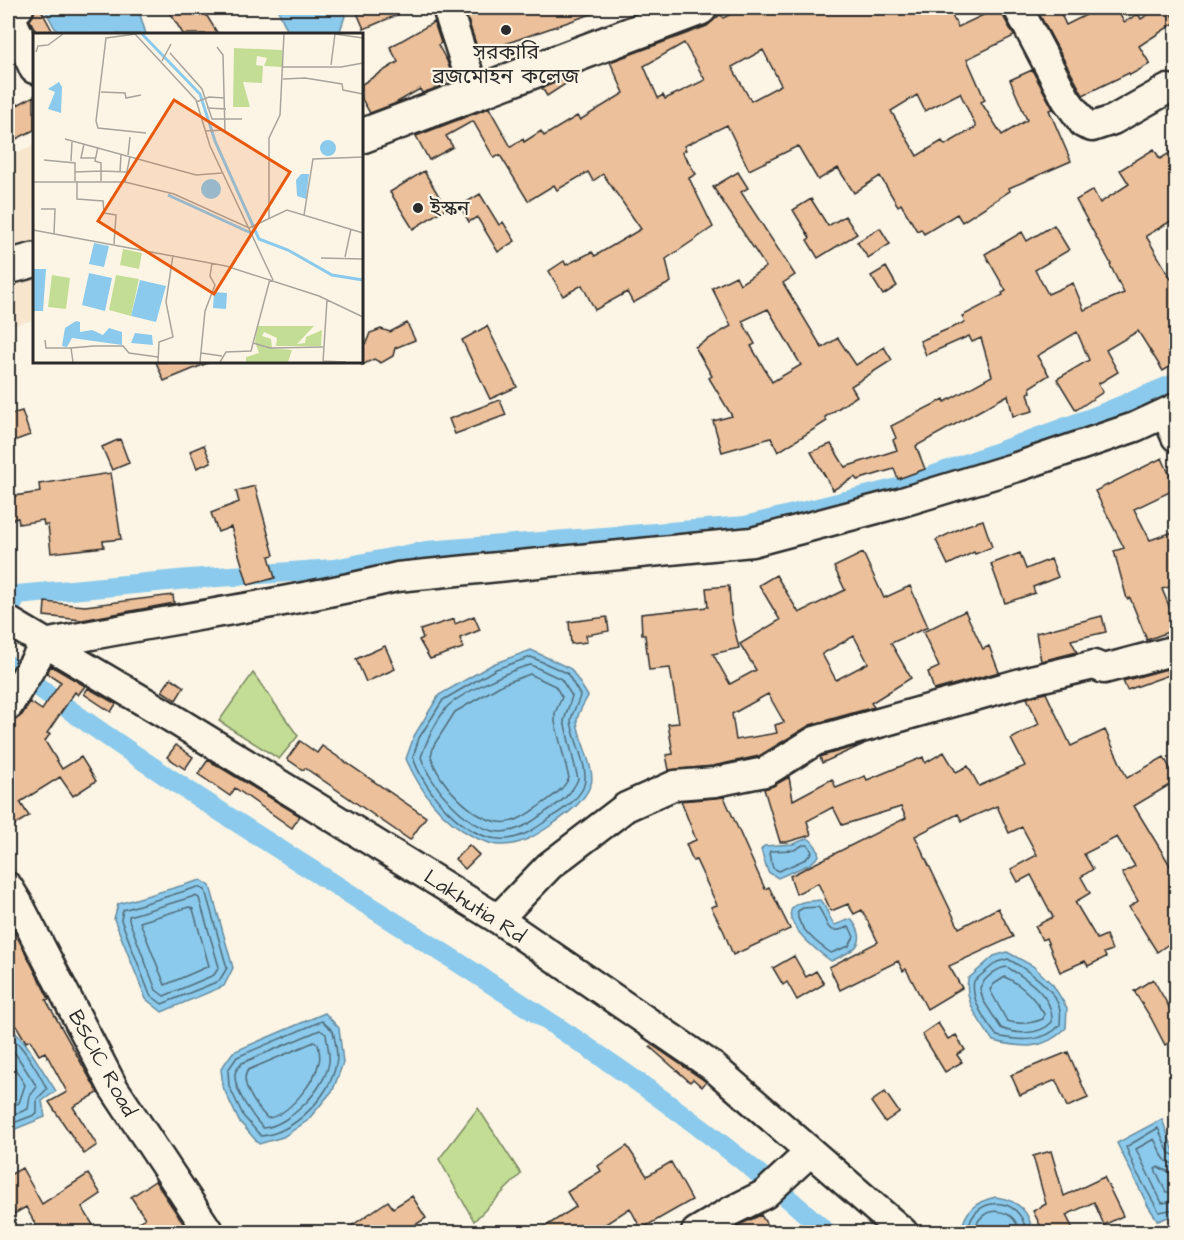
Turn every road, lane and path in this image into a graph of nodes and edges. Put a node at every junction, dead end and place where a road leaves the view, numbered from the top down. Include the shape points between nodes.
1 (19, 8) edge
2 (447, 8) edge
3 (700, 8) edge
4 (1018, 8) edge
5 (33, 67) edge
6 (1176, 91) edge
7 (475, 93) junction
8 (363, 136) edge
9 (33, 260) edge
10 (8, 267) edge
11 (1173, 420) edge
12 (11, 623) edge
13 (1176, 650) edge
14 (41, 651) junction
15 (11, 700) edge
16 (8, 887) edge
17 (498, 919) junction
18 (810, 1152) junction
19 (209, 1233) edge
20 (696, 1233) edge
21 (903, 1233) edge

1 - 5 street via 11,18
2 - 7 street
3 - 7 main road
4 - 6 street via 1066,99 1084,124 1092,127 1105,123 1168,89
7 - 8 main road
9 - 10 main road
11 - 14 street via 1135,427 899,503 752,542 398,577 236,611 123,628
12 - 14 street, Lakhutia Rd
13 - 17 street via 1104,669 1094,665 1035,679 816,741 765,772 675,786 626,807 549,866
14 - 15 street
14 - 17 street, Lakhutia Rd via 167,715
16 - 19 street, BSCIC Road via 113,1087
17 - 18 street, Lakhutia Rd via 712,1066
18 - 20 street via 765,1194
18 - 21 street, Lakhutia Rd

